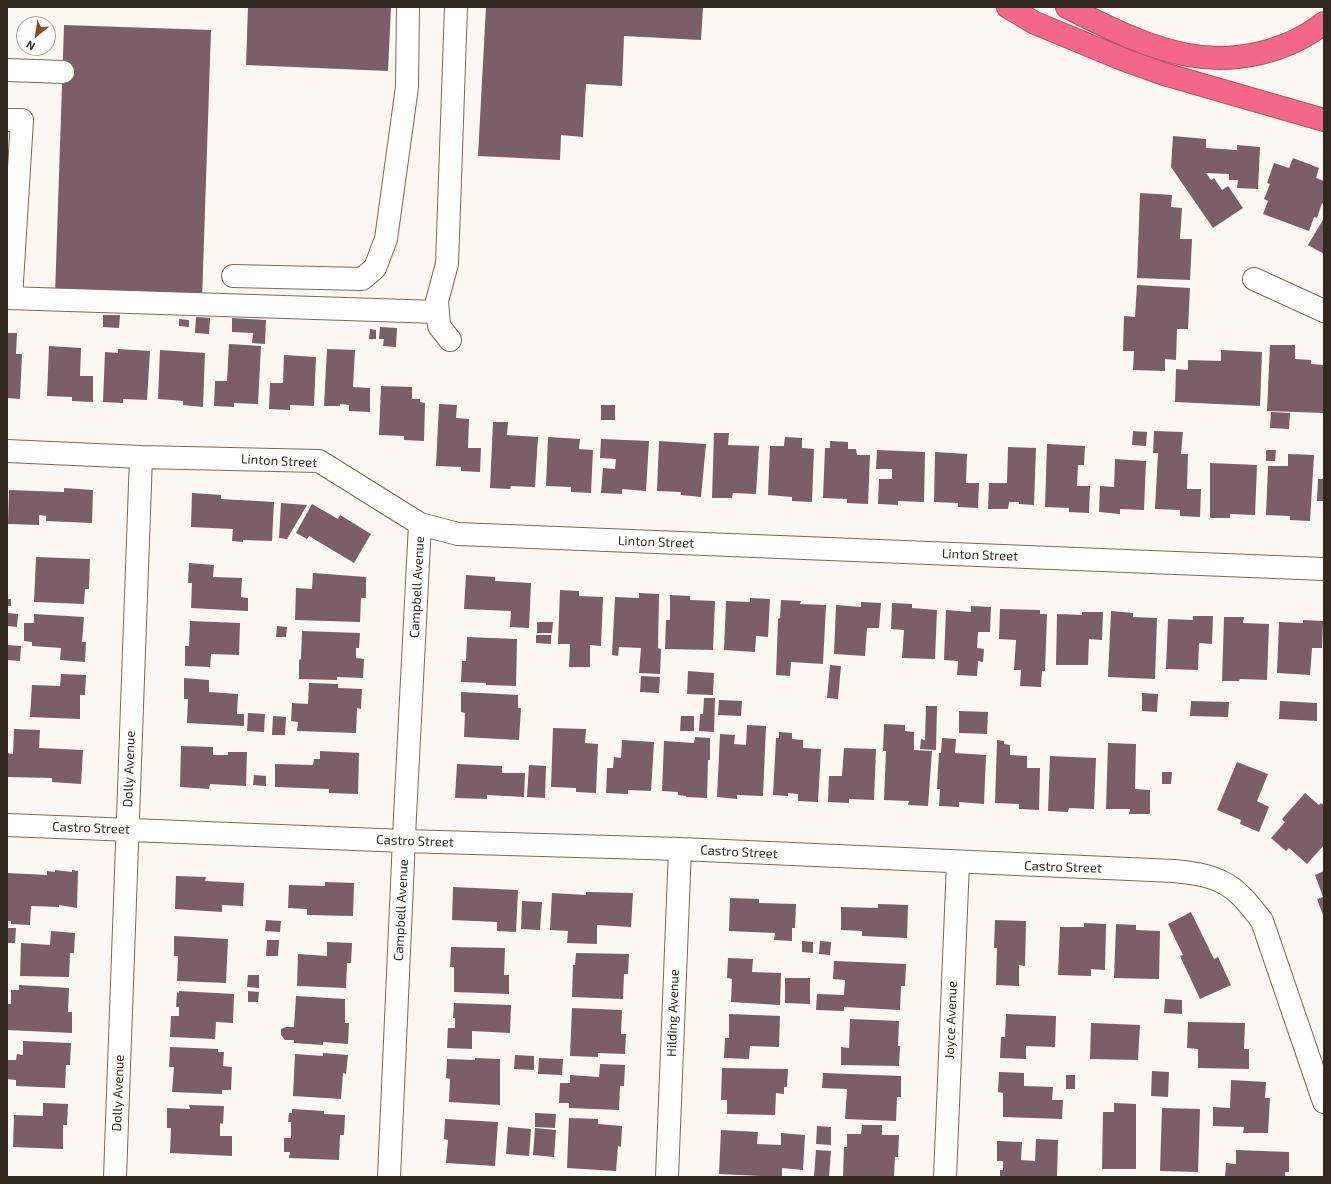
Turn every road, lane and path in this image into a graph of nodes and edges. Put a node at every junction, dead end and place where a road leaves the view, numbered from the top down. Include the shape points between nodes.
1 (408, 7) edge
2 (456, 7) edge
3 (1008, 7) edge
4 (1066, 7) edge
5 (1324, 23) edge
6 (7, 70) edge
7 (63, 72) dead end
8 (7, 120) edge
9 (1324, 120) edge
10 (233, 276) dead end
11 (1254, 279) dead end
12 (9, 298) edge
13 (1324, 311) edge
14 (438, 312) junction
15 (450, 340) dead end
16 (7, 451) edge
17 (141, 458) junction
18 (420, 524) junction
19 (1324, 569) edge
20 (7, 825) edge
21 (127, 830) junction
22 (404, 841) junction
23 (680, 849) junction
24 (958, 862) junction
25 (1324, 1102) edge
26 (115, 1177) edge
27 (389, 1177) edge
28 (667, 1177) edge
29 (945, 1177) edge

1 - 10 street via 407,87 386,239 375,268 362,279
2 - 14 street via 447,264 437,301
3 - 9 highway via 1035,23 1129,62
4 - 5 highway via 1147,44 1189,55 1220,58 1249,56 1281,48 1311,33
6 - 7 street
8 - 12 street via 22,120
11 - 13 street
12 - 14 street
14 - 15 street via 440,326
16 - 17 street, Linton Street
17 - 18 street, Linton Street via 319,461
17 - 21 street, Dolly Avenue
18 - 19 street, Linton Street via 458,534
18 - 22 street, Campbell Avenue
20 - 21 street, Castro Street
21 - 22 street, Castro Street
21 - 26 street, Dolly Avenue
22 - 23 street, Castro Street
22 - 27 street, Campbell Avenue
23 - 24 street, Castro Street
23 - 28 street, Hilding Avenue
24 - 25 street, Castro Street via 1174,871 1200,874 1223,882 1244,898 1262,921
24 - 29 street, Joyce Avenue

